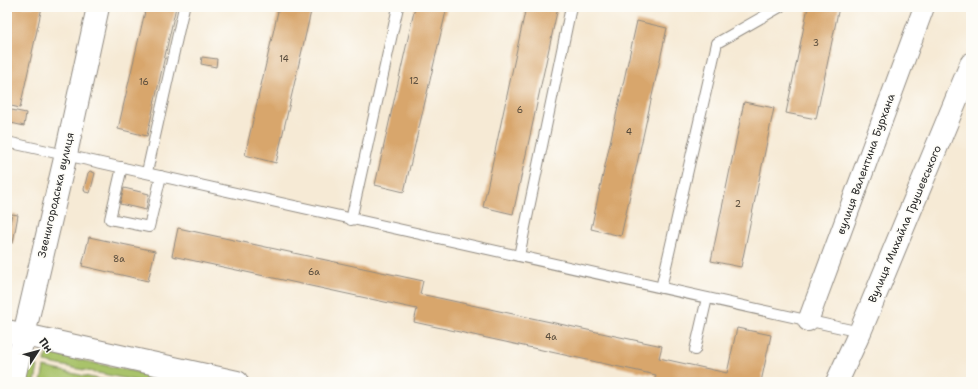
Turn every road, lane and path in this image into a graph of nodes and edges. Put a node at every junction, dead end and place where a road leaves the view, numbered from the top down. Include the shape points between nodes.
1 (98, 7) edge
2 (184, 7) edge
3 (398, 7) edge
4 (571, 7) edge
5 (780, 7) edge
6 (924, 7) edge
7 (971, 64) edge
8 (7, 142) edge
9 (66, 154) junction
10 (122, 167) junction
11 (147, 172) junction
12 (161, 176) junction
13 (351, 220) junction
14 (519, 256) junction
15 (661, 288) junction
16 (707, 298) junction
17 (808, 321) junction
18 (860, 332) junction
19 (15, 333) edge
20 (695, 350) dead end
21 (13, 382) edge
22 (237, 382) edge
23 (837, 382) edge

1 - 9 street, Звенигородська вулиця
2 - 11 lane
3 - 13 lane
4 - 14 lane
5 - 15 lane via 717,43
6 - 17 street, вулиця Валентина Бурхана
7 - 18 street, Вулиця Михайла Грушевського
8 - 9 lane
9 - 10 lane
9 - 19 street, Звенигородська вулиця
10 - 11 lane
10 - 12 lane via 110,219 149,227
11 - 12 lane
12 - 13 lane
13 - 14 lane
14 - 15 lane
15 - 16 lane
16 - 17 lane
16 - 20 lane
17 - 18 lane
18 - 23 street, Вулиця Михайла Грушевського
19 - 21 street, Звенигородська вулиця
19 - 22 street

